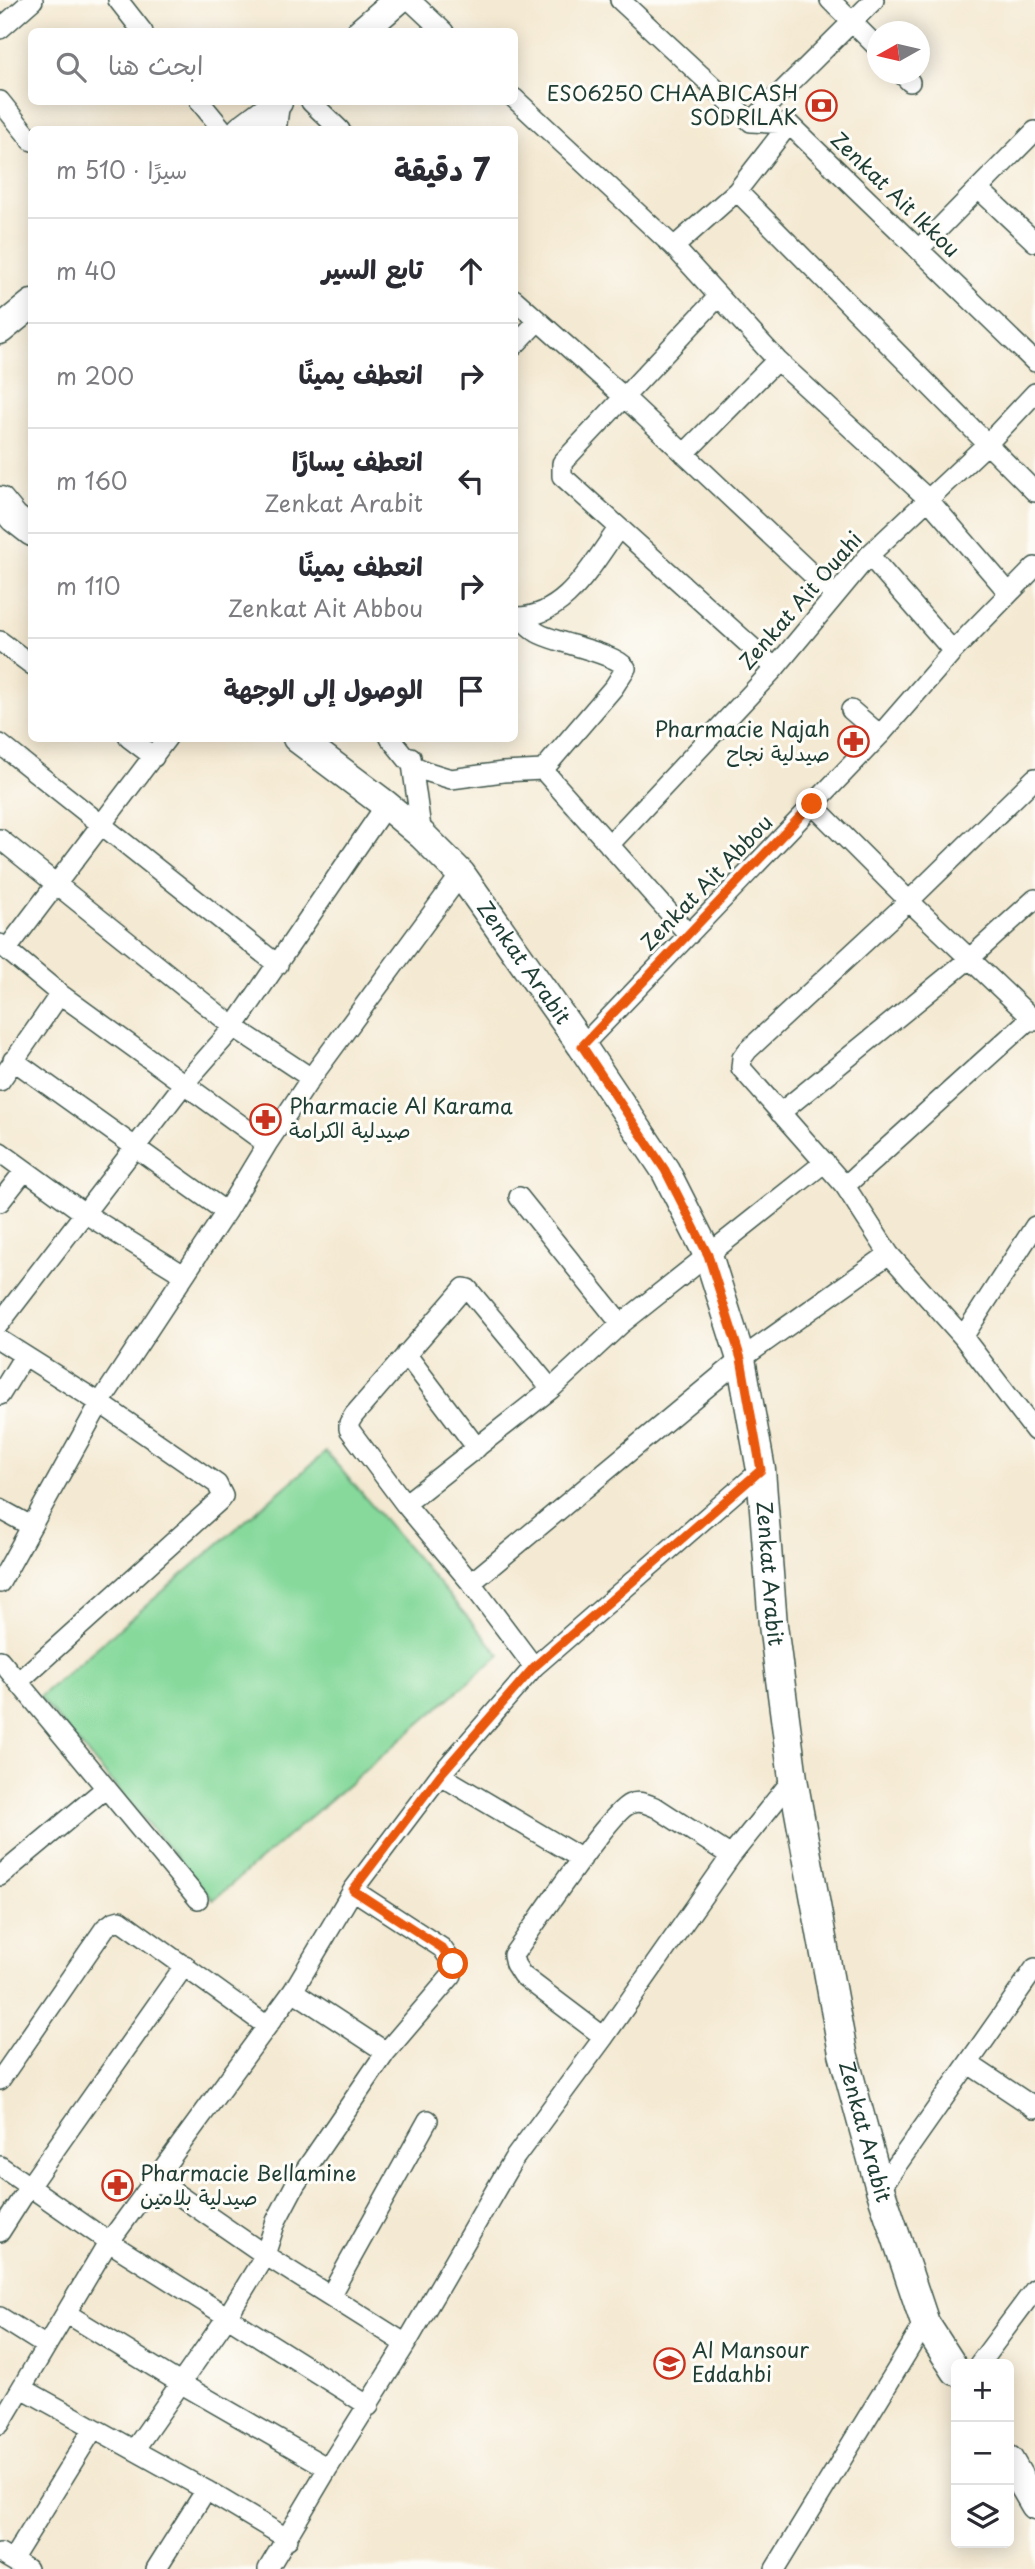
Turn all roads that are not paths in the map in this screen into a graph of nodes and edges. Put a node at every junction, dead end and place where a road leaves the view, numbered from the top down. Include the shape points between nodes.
1 (33, 0) edge
2 (118, 0) edge
3 (620, 0) edge
4 (830, 0) edge
5 (874, 0) edge
6 (396, 2) edge
7 (852, 21) junction
8 (140, 28) edge
9 (366, 28) edge
10 (438, 28) edge
11 (0, 29) edge
12 (867, 37) edge
13 (0, 101) edge
14 (518, 102) edge
15 (202, 105) edge
16 (275, 105) edge
17 (279, 105) edge
18 (314, 105) edge
19 (751, 122) junction
20 (789, 124) junction
21 (220, 126) edge
22 (246, 126) edge
23 (276, 126) edge
24 (336, 126) edge
25 (1035, 131) edge
26 (28, 136) edge
27 (980, 190) junction
28 (737, 191) junction
29 (1035, 242) edge
30 (674, 247) junction
31 (918, 250) junction
32 (718, 297) junction
33 (518, 303) edge
34 (28, 307) edge
35 (538, 321) junction
36 (1, 329) edge
37 (518, 342) edge
38 (777, 360) junction
39 (1035, 362) edge
40 (1035, 393) edge
41 (624, 397) junction
42 (988, 443) junction
43 (684, 454) junction
44 (1035, 492) edge
45 (927, 498) junction
46 (618, 529) junction
47 (869, 555) junction
48 (1035, 567) edge
49 (1009, 593) junction
50 (834, 595) junction
51 (518, 617) edge
52 (518, 618) edge
53 (0, 641) edge
54 (953, 651) junction
55 (28, 662) edge
56 (775, 668) junction
57 (851, 710) dead end
58 (880, 735) junction
59 (135, 742) edge
60 (164, 742) edge
61 (302, 742) edge
62 (393, 742) edge
63 (408, 742) edge
64 (0, 744) edge
65 (154, 757) junction
66 (412, 765) junction
67 (543, 770) junction
68 (1033, 785) edge
69 (812, 804) junction
70 (386, 805) junction
71 (101, 824) junction
72 (422, 835) junction
73 (0, 839) edge
74 (609, 845) junction
75 (461, 874) junction
76 (56, 883) junction
77 (1035, 899) edge
78 (909, 901) junction
79 (689, 935) junction
80 (4, 947) edge
81 (969, 959) junction
82 (278, 965) junction
83 (60, 994) junction
84 (1033, 1019) edge
85 (234, 1027) junction
86 (582, 1046) junction
87 (13, 1060) junction
88 (311, 1078) junction
89 (0, 1081) edge
90 (183, 1085) junction
91 (780, 1113) junction
92 (267, 1144) junction
93 (136, 1149) junction
94 (0, 1152) edge
95 (825, 1162) junction
96 (25, 1170) junction
97 (845, 1186) junction
98 (519, 1197) dead end
99 (0, 1202) edge
100 (226, 1212) junction
101 (83, 1213) junction
102 (1035, 1226) edge
103 (889, 1254) junction
104 (708, 1255) junction
105 (184, 1275) junction
106 (0, 1323) edge
107 (621, 1324) junction
108 (963, 1337) junction
109 (0, 1340) edge
110 (406, 1354) junction
111 (24, 1356) junction
112 (741, 1359) junction
113 (551, 1390) junction
114 (0, 1395) edge
115 (100, 1403) junction
116 (1035, 1431) edge
117 (477, 1448) junction
118 (761, 1470) junction
119 (405, 1504) junction
120 (0, 1509) edge
121 (32, 1526) junction
122 (0, 1583) edge
123 (471, 1583) junction
124 (0, 1660) edge
125 (534, 1667) junction
126 (18, 1682) junction
127 (440, 1775) junction
128 (793, 1779) junction
129 (106, 1788) junction
130 (731, 1856) junction
131 (582, 1859) junction
132 (0, 1876) edge
133 (353, 1890) junction
134 (198, 1899) dead end
135 (185, 1965) junction
136 (1035, 1968) edge
137 (293, 1991) junction
138 (267, 2026) junction
139 (604, 2037) junction
140 (386, 2052) junction
141 (969, 2064) junction
142 (0, 2080) edge
143 (1035, 2108) edge
144 (428, 2120) dead end
145 (0, 2166) edge
146 (155, 2179) junction
147 (30, 2185) junction
148 (880, 2189) junction
149 (0, 2232) edge
150 (109, 2242) junction
151 (265, 2255) junction
152 (1035, 2289) edge
153 (330, 2296) junction
154 (66, 2313) junction
155 (227, 2316) junction
156 (0, 2317) edge
157 (925, 2323) junction
158 (407, 2344) junction
159 (46, 2346) junction
160 (983, 2359) edge
161 (951, 2363) edge
162 (180, 2383) junction
163 (22, 2388) junction
164 (369, 2406) junction
165 (0, 2424) edge
166 (94, 2428) junction
167 (134, 2450) junction
168 (328, 2468) junction
169 (1014, 2469) edge
170 (206, 2490) junction
171 (1035, 2505) edge
172 (288, 2539) junction
173 (13, 2561) edge
174 (156, 2569) edge
175 (268, 2569) edge
176 (775, 2569) edge

1 - 11 street
2 - 8 street
3 - 19 street
4 - 7 street
5 - 7 street
6 - 9 street
6 - 10 street
7 - 12 street
7 - 19 street
13 - 26 street
14 - 30 street
15 - 21 street
16 - 22 street
17 - 23 street
18 - 24 street
19 - 20 street
20 - 28 street
20 - 31 street, Zenkat Ait Ikkou
25 - 27 street
27 - 29 street
27 - 31 street
28 - 30 street
28 - 42 street
30 - 32 street
31 - 39 street, Zenkat Ait Ikkou
32 - 38 street
32 - 41 street
33 - 35 street
34 - 36 street
35 - 37 street
35 - 41 street
38 - 43 street
38 - 45 street
40 - 42 street, Zenkat Ait Ouahi
41 - 43 street
41 - 46 street via 561,468 562,476
42 - 44 street
42 - 45 street, Zenkat Ait Ouahi
43 - 50 street
45 - 47 street, Zenkat Ait Ouahi
45 - 49 street
46 - 51 street via 557,605
46 - 56 street
47 - 50 street, Zenkat Ait Ouahi
47 - 54 street
48 - 49 street, Zenkat Ait Abbou
49 - 54 street, Zenkat Ait Abbou
50 - 56 street, Zenkat Ait Ouahi
52 - 67 street via 538,634 614,658 626,667
53 - 55 street
54 - 58 street, Zenkat Ait Abbou
56 - 74 street, Zenkat Ait Ouahi
57 - 58 street
58 - 69 street, Zenkat Ait Abbou
59 - 65 street
60 - 65 street
61 - 70 street, Zenkat Arabit
62 - 66 street
63 - 66 street
64 - 71 street
65 - 71 street
66 - 67 street via 451,779
66 - 72 street
67 - 74 street
68 - 78 street
69 - 78 street
69 - 79 street, Zenkat Ait Abbou
70 - 72 street, Zenkat Arabit
70 - 82 street
71 - 76 street
71 - 82 street
72 - 75 street, Zenkat Arabit
73 - 76 street
74 - 79 street
75 - 86 street, Zenkat Arabit
75 - 88 street
76 - 80 street
76 - 85 street
77 - 81 street
78 - 81 street
78 - 91 street via 741,1058 741,1068
79 - 86 street, Zenkat Ait Abbou
80 - 83 street
81 - 84 street
81 - 91 street
82 - 85 street
83 - 87 street
83 - 90 street
84 - 97 street
85 - 88 street
85 - 90 street
86 - 104 street, Zenkat Arabit via 665,1170
87 - 89 street
87 - 93 street
88 - 92 street
90 - 92 street
90 - 93 street
91 - 95 street
92 - 100 street
93 - 100 street
93 - 101 street
94 - 96 street
95 - 97 street
95 - 104 street
96 - 99 street
96 - 101 street
97 - 103 street
98 - 107 street
100 - 105 street
101 - 105 street
101 - 106 street
102 - 108 street
103 - 108 street
103 - 112 street
104 - 107 street
104 - 112 street, Zenkat Arabit
105 - 115 street
107 - 113 street
108 - 116 street
109 - 111 street
110 - 113 street via 459,1292 468,1289
110 - 117 street
110 - 119 street via 349,1423
111 - 114 street
111 - 115 street
112 - 118 street, Zenkat Arabit
112 - 123 street
113 - 117 street
115 - 121 street
115 - 126 street via 218,1484 223,1496
117 - 119 street
118 - 125 street
118 - 128 street, Zenkat Arabit via 773,1625
119 - 123 street
120 - 121 street
121 - 122 street
123 - 125 street
124 - 126 street
125 - 127 street
126 - 129 street
127 - 131 street
127 - 133 street
128 - 130 street
128 - 148 street, Zenkat Arabit via 843,2053
129 - 132 street
129 - 134 street
130 - 131 street via 657,1808 633,1802
130 - 139 street
131 - 139 street via 513,1955 522,1975
133 - 137 street
133 - 140 street via 442,1948 453,1964 452,1976
135 - 138 street
135 - 142 street via 127,1923 108,1924
135 - 147 street
136 - 141 street
137 - 138 street
137 - 140 street
138 - 146 street
139 - 158 street via 513,2160
140 - 151 street via 295,2185
141 - 143 street
141 - 148 street
144 - 153 street
145 - 147 street
146 - 150 street
146 - 151 street
147 - 149 street
147 - 150 street
148 - 157 street, Zenkat Arabit
150 - 154 street
150 - 155 street
151 - 153 street
151 - 155 street
152 - 160 street
153 - 158 street
154 - 159 street
154 - 162 street
155 - 162 street
155 - 164 street
156 - 159 street
157 - 161 street, Zenkat Arabit
157 - 176 street
158 - 164 street
159 - 163 street
162 - 167 street
162 - 168 street
163 - 165 street
163 - 166 street
164 - 168 street
166 - 167 street
166 - 173 street
167 - 170 street
168 - 172 street
169 - 171 street
170 - 172 street
170 - 174 street
172 - 175 street

